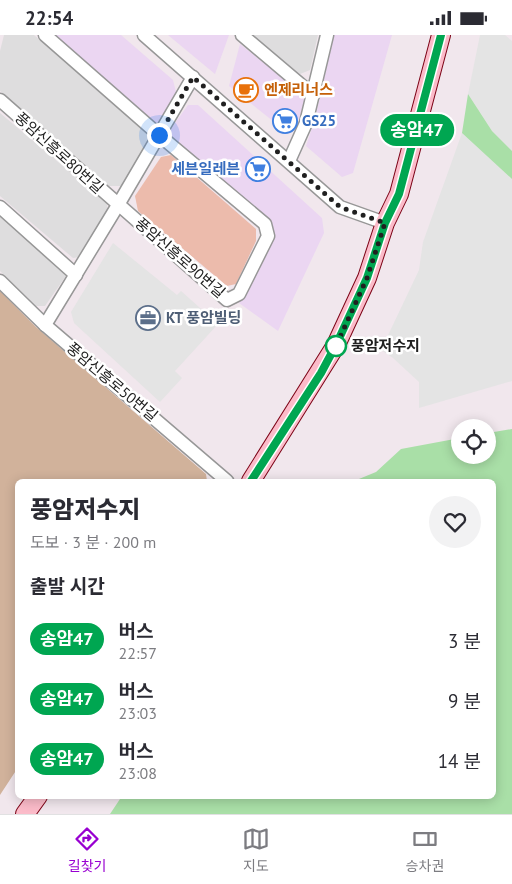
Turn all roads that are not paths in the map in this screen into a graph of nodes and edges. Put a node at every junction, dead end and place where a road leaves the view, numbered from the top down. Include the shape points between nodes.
1 (45, 35) edge
2 (144, 35) edge
3 (242, 35) edge
4 (327, 35) edge
5 (441, 35) edge
6 (193, 77) junction
7 (313, 95) junction
8 (0, 100) edge
9 (159, 135) junction
10 (289, 161) junction
11 (118, 205) junction
12 (0, 207) edge
13 (385, 223) junction
14 (76, 275) junction
15 (0, 281) edge
16 (45, 325) junction
17 (225, 479) edge
18 (252, 479) edge
19 (36, 799) edge
20 (26, 814) edge

1 - 9 street
2 - 6 street
3 - 7 street
4 - 7 street
5 - 13 main road via 399,194
6 - 9 street
6 - 10 street
7 - 10 street via 306,123
8 - 11 street, 풍암신흥로80번길
9 - 11 street
9 - 11 street, 풍암신흥로90번길 via 265,224 268,236 239,294 227,300
10 - 13 street via 340,207
11 - 14 street
12 - 14 street
13 - 18 main road via 367,278 336,345
14 - 16 street
15 - 16 street, 풍암신흥로50번길
16 - 17 street, 풍암신흥로50번길
19 - 20 main road

